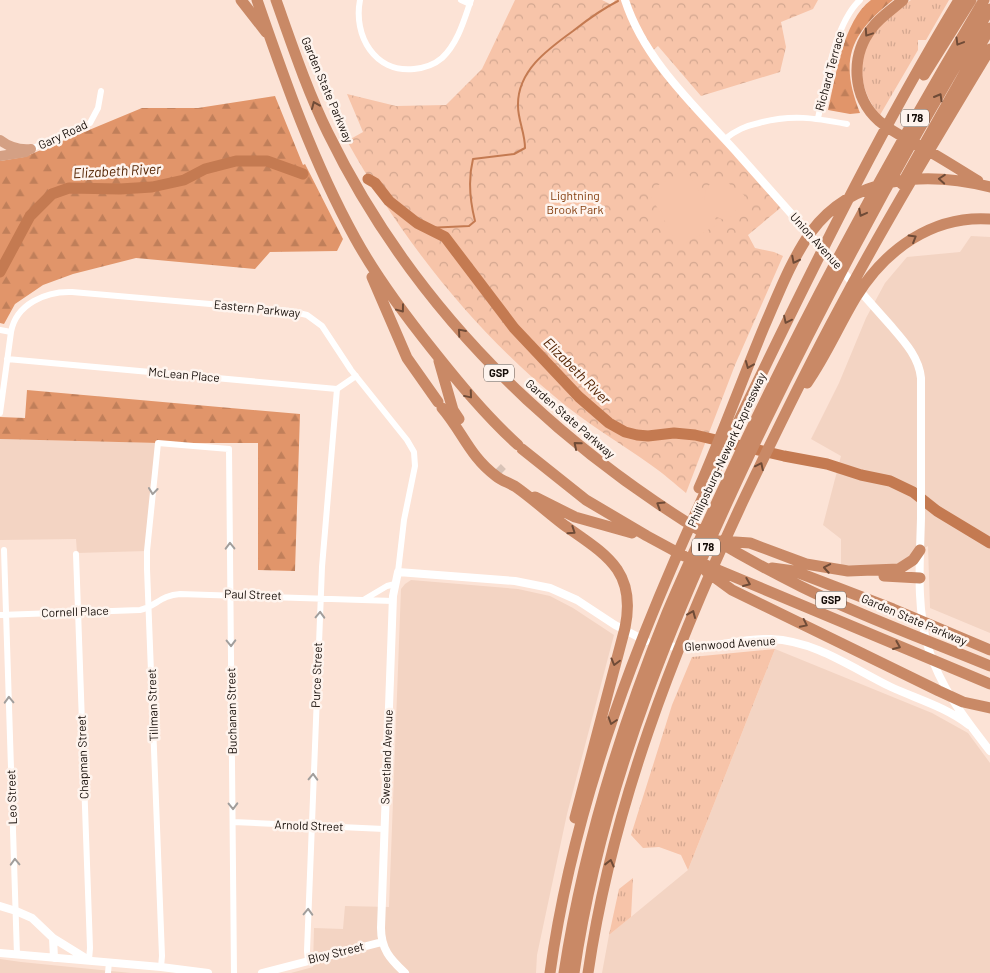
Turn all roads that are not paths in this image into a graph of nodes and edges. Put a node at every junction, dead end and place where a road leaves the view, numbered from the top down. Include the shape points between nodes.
1 (257, 0) edge
2 (276, 0) edge
3 (360, 0) edge
4 (461, 0) edge
5 (860, 0) edge
6 (903, 0) edge
7 (960, 0) edge
8 (971, 0) edge
9 (984, 0) edge
10 (241, 1) edge
11 (470, 2) edge
12 (626, 2) edge
13 (990, 9) edge
14 (990, 28) edge
15 (270, 37) junction
16 (990, 49) edge
17 (101, 91) dead end
18 (818, 118) junction
19 (847, 124) dead end
20 (725, 139) junction
21 (0, 140) edge
22 (31, 149) junction
23 (0, 156) edge
24 (990, 186) edge
25 (853, 188) junction
26 (990, 218) edge
27 (355, 239) junction
28 (852, 242) junction
29 (867, 258) junction
30 (842, 313) junction
31 (0, 330) edge
32 (11, 332) junction
33 (438, 357) junction
34 (7, 359) junction
35 (356, 376) junction
36 (337, 389) junction
37 (0, 412) edge
38 (158, 443) joint
39 (517, 488) junction
40 (647, 536) junction
41 (716, 540) junction
42 (4, 550) dead end
43 (920, 550) junction
44 (76, 554) dead end
45 (686, 556) junction
46 (673, 566) junction
47 (763, 566) junction
48 (848, 571) junction
49 (398, 572) junction
50 (920, 578) junction
51 (395, 584) junction
52 (231, 595) junction
53 (320, 598) junction
54 (361, 599) junction
55 (393, 601) junction
56 (149, 607) junction
57 (78, 612) junction
58 (3, 615) edge
59 (990, 650) edge
60 (990, 666) edge
61 (960, 673) junction
62 (646, 681) junction
63 (990, 684) edge
64 (990, 688) edge
65 (946, 689) junction
66 (924, 701) junction
67 (990, 708) edge
68 (969, 725) junction
69 (990, 751) edge
70 (233, 822) junction
71 (312, 826) junction
72 (384, 829) junction
73 (574, 850) junction
74 (0, 906) edge
75 (16, 911) junction
76 (53, 938) junction
77 (382, 942) junction
78 (0, 953) edge
79 (17, 954) junction
80 (54, 958) junction
81 (89, 960) junction
82 (308, 961) junction
83 (109, 962) junction
84 (162, 967) junction
85 (108, 973) edge
86 (208, 973) edge
87 (234, 973) edge
88 (262, 973) edge
89 (405, 973) edge
90 (550, 973) edge
91 (564, 973) edge
92 (574, 973) edge
93 (588, 973) edge

1 - 15 highway, GSP
41 -> 2 highway, Garden State Parkway / GSP via 600,464 547,419 514,388 430,295 400,254 336,149 307,85
3 - 11 street via 359,23 370,50 384,64 408,70 429,65 443,56 458,34
4 - 11 street
5 - 18 street, Richard Terrace via 841,28
6 -> 24 highway via 873,26 864,39 857,66 862,98 885,126
7 - 25 highway, Phillipsburg-Newark Expressway / I 78
8 - 25 highway via 889,136
9 -> 28 highway, Phillipsburg-Newark Expressway / I 78 via 917,114
10 - 15 highway
12 - 20 street, Union Avenue via 637,30 657,61
28 -> 13 highway, Phillipsburg-Newark Expressway / I 78
14 - 29 highway via 886,211
15 - 27 highway, GSP via 313,151
16 - 29 highway, I 78
17 - 22 street, Gary Road via 98,108 90,123
18 - 19 street
18 - 20 street via 774,119 735,130
20 - 43 street, Union Avenue via 907,344 914,356 920,378
21 - 22 highway via 18,148
22 - 23 highway
24 -> 46 highway via 909,179 879,184 848,198 826,215 808,236 766,322 695,499
25 -> 46 highway, Phillipsburg-Newark Expressway / I 78 via 744,409
30 -> 26 highway via 876,269 900,246 930,228 964,219
27 -> 33 highway, GSP via 392,298
27 - 39 highway via 407,358 454,422 467,446 497,477
28 - 62 highway, Phillipsburg-Newark Expressway / I 78 via 680,584
29 - 30 highway, I 78
93 -> 30 highway, I 78 via 599,910 623,814 662,692 709,576 784,415 819,366
31 - 32 street
32 - 34 street, Eastern Parkway
32 - 35 street, Eastern Parkway via 14,320 25,306 47,295 63,292 299,312 322,326
33 - 39 highway via 453,410 476,446
33 -> 40 highway, GSP via 480,407 520,447 586,500
34 - 36 street, McLean Place
34 - 37 street, Eastern Parkway
35 - 36 street
35 - 49 street, Eastern Parkway via 407,440 415,456
36 - 53 street, Purce Street
52 -> 38 street, Buchanan Street via 229,450
38 -> 56 street, Tillman Street via 147,551
39 - 40 highway via 575,517
39 -> 73 highway via 607,556 622,576 627,598 625,628 574,824
40 - 45 highway, GSP
41 - 47 highway, Garden State Parkway / GSP
48 -> 41 highway via 806,564 750,543
42 - 58 street, Leo Street
43 - 48 highway via 910,563 898,569
43 - 50 street, Union Avenue
44 - 57 street, Chapman Street
45 -> 61 highway, GSP
45 -> 67 highway via 732,590 956,699
46 -> 73 highway, Phillipsburg-Newark Expressway / I 78 via 628,675
47 - 59 highway via 794,571
47 - 60 highway, Garden State Parkway / GSP via 821,596
48 - 50 highway
49 - 51 street, Sweetland Avenue
49 - 66 street, Glenwood Avenue via 515,581 550,588 577,600 630,634 660,644 683,648 765,639 802,644
50 - 65 street, Union Avenue via 926,639
51 - 54 street, Paul Street
51 - 55 street, Sweetland Avenue
52 - 53 street, Paul Street
52 - 56 street, Paul Street via 171,594
52 -> 70 street, Buchanan Street
53 - 54 street, Paul Street
71 -> 53 street, Purce Street
54 - 55 street, Paul Street
55 - 72 street, Sweetland Avenue
56 - 57 street, Cornell Place
56 - 84 street, Tillman Street
57 - 58 street, Cornell Place
57 - 81 street, Chapman Street
75 -> 58 street, Leo Street
61 - 63 highway, GSP
61 - 64 highway
62 - 91 highway, Phillipsburg-Newark Expressway / I 78 via 614,762 591,841
62 - 92 highway, Phillipsburg-Newark Expressway / I 78 via 604,830
65 - 66 street via 935,700
65 - 68 street, Union Avenue
66 - 68 street, Glenwood Avenue via 952,713
68 - 69 street
70 - 71 street, Arnold Street
70 - 87 street, Buchanan Street
71 - 72 street, Arnold Street
82 -> 71 street, Purce Street
72 - 77 street, Sweetland Avenue
73 - 90 highway, Phillipsburg-Newark Expressway / I 78
74 - 75 street
75 - 76 street via 36,921
75 - 79 street, Leo Street
76 - 80 street
76 - 81 street
77 - 82 street, Bloy Street
77 - 89 street via 388,956
78 - 79 street
79 - 80 street
80 - 81 street
81 - 83 street
82 - 88 street, Bloy Street
83 - 84 street
83 - 85 street
84 - 86 street

